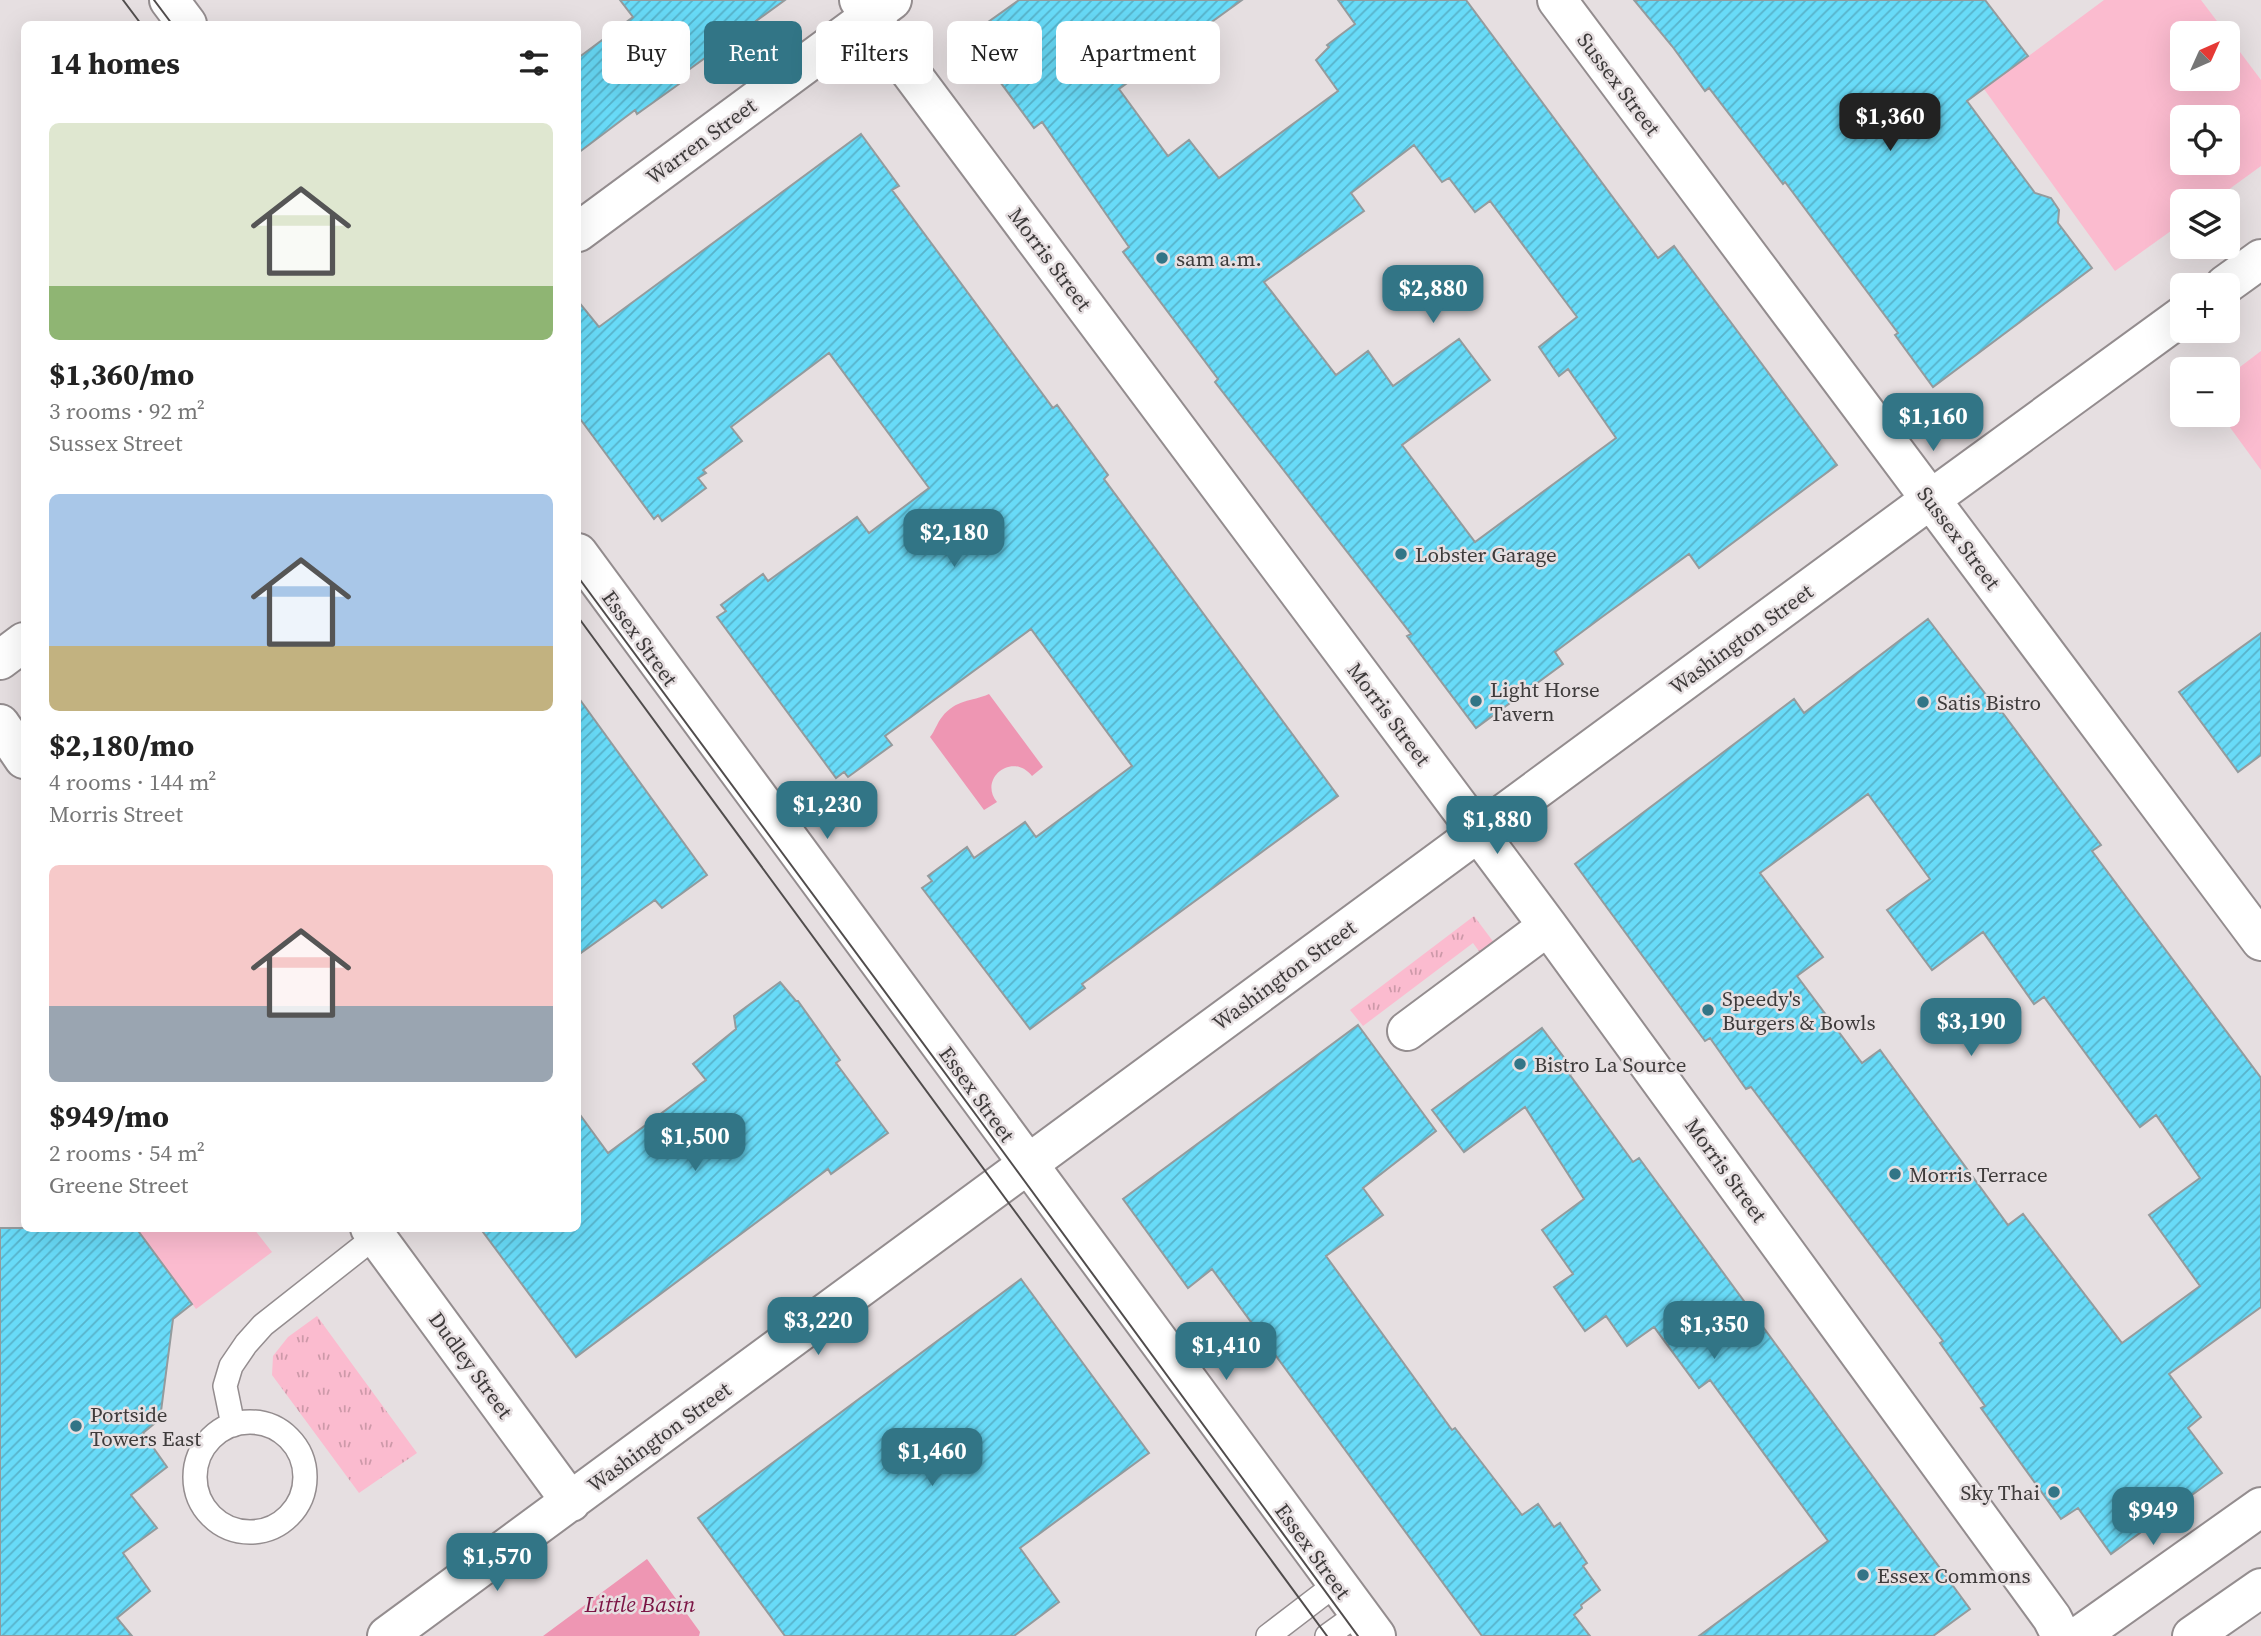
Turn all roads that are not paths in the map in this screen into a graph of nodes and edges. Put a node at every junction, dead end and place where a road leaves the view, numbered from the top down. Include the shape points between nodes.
1 (169, 0) edge
2 (1557, 0) edge
3 (874, 5) edge
4 (185, 21) edge
5 (581, 230) edge
6 (2261, 259) edge
7 (2240, 274) edge
8 (2170, 325) edge
9 (1931, 499) junction
10 (581, 557) edge
11 (21, 644) edge
12 (0, 660) edge
13 (0, 724) edge
14 (21, 755) edge
15 (1478, 833) junction
16 (1548, 926) junction
17 (2261, 941) edge
18 (1407, 1031) dead end
19 (1028, 1164) junction
20 (373, 1232) edge
21 (233, 1425) junction
22 (571, 1502) junction
23 (2261, 1507) edge
24 (2261, 1588) edge
25 (1357, 1611) edge
26 (387, 1636) edge
27 (1268, 1636) edge
28 (1327, 1636) edge
29 (2061, 1636) edge
30 (2079, 1636) edge
31 (2192, 1636) edge

1 - 4 street
2 - 9 street, Sussex Street
3 - 5 street, Warren Street
3 - 15 street, Morris Street via 922,88
6 - 7 street
8 - 9 street, Washington Street
9 - 15 street, Washington Street
9 - 17 street, Sussex Street
10 - 19 street, Essex Street
11 - 12 street
13 - 14 street
15 - 16 street, Morris Street
15 - 19 street, Washington Street
16 - 18 street
16 - 29 street, Morris Street
19 - 22 street, Washington Street
19 - 25 street, Essex Street
20 - 21 lane via 246,1343 225,1386
20 - 22 street, Dudley Street
21 - 21 lane via 268,1425 284,1434 304,1463 305,1481 292,1514 261,1532 225,1527 200,1500 195,1482 204,1447 216,1433
22 - 26 street, Washington Street
23 - 30 street
24 - 31 street
25 - 27 lane
25 - 28 lane

